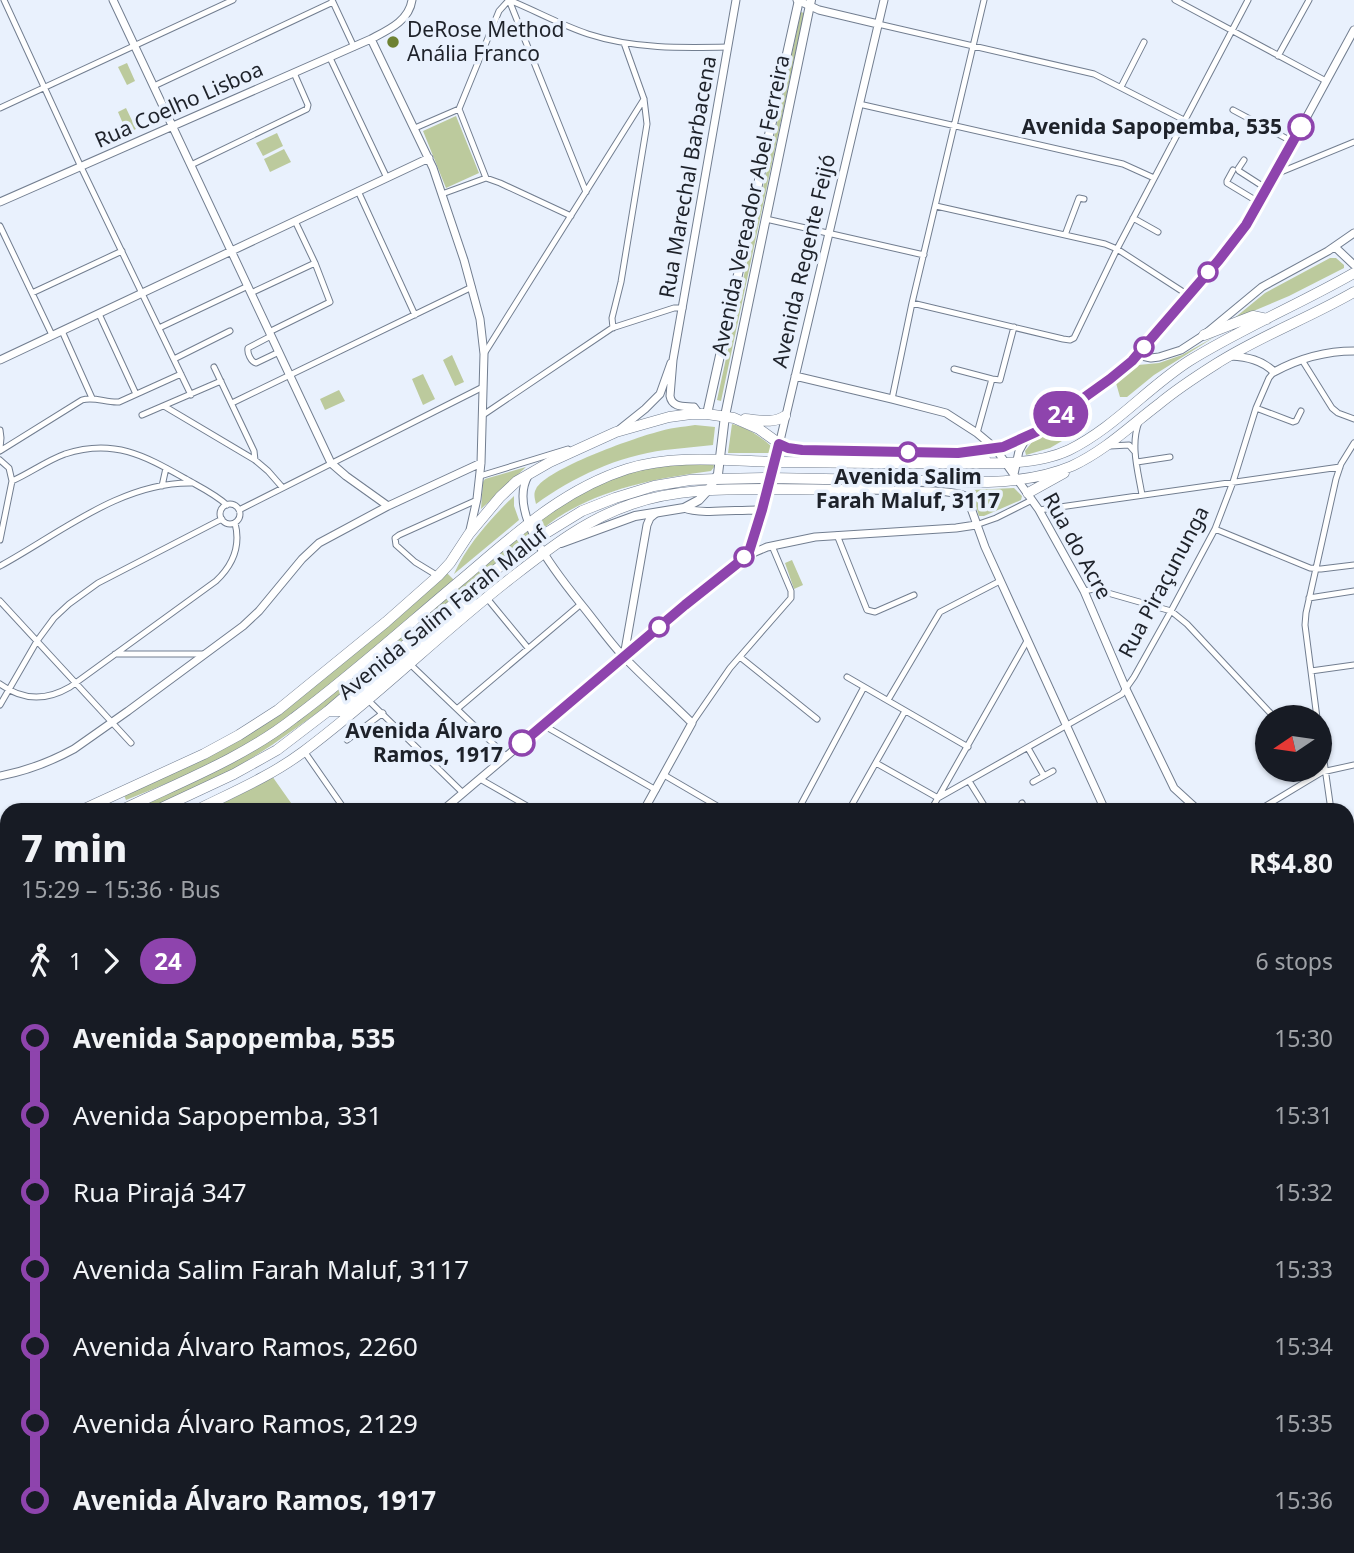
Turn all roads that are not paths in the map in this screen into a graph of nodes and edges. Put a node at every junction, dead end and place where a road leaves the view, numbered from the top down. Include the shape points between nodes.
1 (4, 0) edge
2 (113, 0) edge
3 (233, 0) edge
4 (412, 0) edge
5 (509, 0) edge
6 (736, 0) edge
7 (798, 0) edge
8 (884, 0) edge
9 (984, 0) edge
10 (1175, 0) edge
11 (1248, 0) edge
12 (1308, 0) edge
13 (332, 1) edge
14 (811, 3) edge
15 (878, 24) junction
16 (1354, 30) edge
17 (1231, 31) junction
18 (372, 39) junction
19 (1144, 42) dead end
20 (624, 43) junction
21 (135, 46) junction
22 (354, 47) junction
23 (728, 47) junction
24 (973, 47) junction
25 (1278, 56) junction
26 (330, 58) junction
27 (294, 73) junction
28 (1326, 81) junction
29 (154, 86) junction
30 (1121, 87) junction
31 (45, 88) junction
32 (644, 99) junction
33 (859, 104) junction
34 (0, 108) edge
35 (458, 109) junction
36 (1233, 110) dead end
37 (1184, 120) junction
38 (955, 126) junction
39 (173, 127) junction
40 (415, 128) junction
41 (1293, 142) junction
42 (1354, 142) edge
43 (429, 158) junction
44 (1244, 160) dead end
45 (1283, 161) junction
46 (191, 165) junction
47 (1297, 166) junction
48 (81, 167) junction
49 (1233, 170) dead end
50 (1275, 175) junction
51 (387, 178) junction
52 (486, 178) junction
53 (1154, 178) junction
54 (1267, 189) junction
55 (358, 191) junction
56 (586, 192) junction
57 (442, 194) junction
58 (1084, 199) dead end
59 (0, 202) edge
60 (1260, 203) junction
61 (936, 206) junction
62 (571, 216) junction
63 (1133, 218) junction
64 (766, 219) junction
65 (295, 221) junction
66 (0, 226) edge
67 (829, 232) junction
68 (1158, 232) dead end
69 (1353, 232) edge
70 (1065, 235) junction
71 (1335, 247) junction
72 (1117, 249) junction
73 (122, 251) junction
74 (231, 251) junction
75 (924, 255) junction
76 (315, 263) junction
77 (1354, 265) edge
78 (1354, 273) edge
79 (472, 287) junction
80 (249, 290) junction
81 (1354, 292) edge
82 (32, 293) junction
83 (142, 293) junction
84 (1188, 295) junction
85 (912, 303) junction
86 (683, 309) junction
87 (99, 314) junction
88 (415, 315) junction
89 (1267, 319) junction
90 (1014, 327) junction
91 (159, 328) junction
92 (612, 328) junction
93 (62, 331) junction
94 (230, 331) dead end
95 (270, 334) junction
96 (52, 335) junction
97 (1204, 335) junction
98 (1354, 351) edge
99 (279, 352) junction
100 (484, 354) junction
101 (1137, 355) junction
102 (1230, 356) junction
103 (174, 359) junction
104 (0, 360) edge
105 (673, 360) junction
106 (1302, 360) junction
107 (214, 367) dead end
108 (954, 369) dead end
109 (1273, 373) junction
110 (181, 374) junction
111 (290, 376) junction
112 (795, 376) junction
113 (992, 379) junction
114 (220, 380) junction
115 (483, 387) junction
116 (136, 394) junction
117 (191, 395) junction
118 (92, 398) junction
119 (892, 398) junction
120 (232, 403) junction
121 (164, 406) junction
122 (1256, 408) junction
123 (1301, 411) dead end
124 (703, 414) junction
125 (142, 415) dead end
126 (483, 415) junction
127 (785, 416) junction
128 (730, 417) junction
129 (1140, 419) junction
130 (1354, 419) edge
131 (0, 430) edge
132 (616, 432) junction
133 (1036, 432) junction
134 (977, 433) junction
135 (591, 442) junction
136 (1354, 443) edge
137 (779, 444) junction
138 (1105, 447) junction
139 (0, 449) edge
140 (996, 449) junction
141 (1135, 452) junction
142 (958, 453) junction
143 (1170, 457) dead end
144 (0, 460) edge
145 (255, 460) junction
146 (720, 460) junction
147 (1137, 461) junction
148 (775, 462) junction
149 (331, 463) junction
150 (481, 463) junction
151 (1011, 463) junction
152 (1072, 466) junction
153 (1340, 467) junction
154 (166, 468) junction
155 (530, 473) junction
156 (480, 476) junction
157 (1015, 477) junction
158 (771, 478) junction
159 (716, 479) junction
160 (12, 481) junction
161 (897, 481) junction
162 (1233, 482) junction
163 (193, 483) junction
164 (162, 486) junction
165 (282, 487) junction
166 (709, 489) junction
167 (768, 489) junction
168 (858, 490) junction
169 (1142, 495) junction
170 (1030, 497) junction
171 (477, 499) junction
172 (227, 505) junction
173 (388, 506) junction
174 (684, 508) junction
175 (239, 510) junction
176 (762, 510) junction
177 (1039, 510) junction
178 (659, 511) junction
179 (222, 519) junction
180 (529, 522) junction
181 (235, 523) junction
182 (976, 525) junction
183 (1215, 529) junction
184 (756, 530) junction
185 (469, 534) junction
186 (837, 535) junction
187 (536, 538) junction
188 (0, 540) edge
189 (552, 546) junction
190 (770, 546) junction
191 (543, 553) junction
192 (748, 555) junction
193 (1354, 565) edge
194 (0, 566) edge
195 (1316, 569) junction
196 (438, 576) junction
197 (1000, 580) junction
198 (1084, 591) junction
199 (1354, 592) edge
200 (914, 595) dead end
201 (1309, 598) junction
202 (0, 601) edge
203 (482, 601) junction
204 (581, 604) junction
205 (1171, 611) junction
206 (629, 626) junction
207 (643, 640) junction
208 (37, 641) junction
209 (1027, 641) junction
210 (528, 648) junction
211 (1032, 653) junction
212 (115, 654) junction
213 (206, 654) junction
214 (1019, 655) junction
215 (624, 657) junction
216 (740, 657) junction
217 (409, 663) junction
218 (1354, 665) edge
219 (1311, 671) junction
220 (847, 677) dead end
221 (75, 682) junction
222 (0, 684) edge
223 (864, 687) junction
224 (1126, 689) junction
225 (8, 690) junction
226 (368, 700) junction
227 (888, 700) junction
228 (0, 705) edge
229 (1263, 705) edge
230 (1315, 705) edge
231 (457, 709) junction
232 (328, 711) junction
233 (905, 711) junction
234 (383, 713) junction
235 (817, 719) dead end
236 (112, 723) junction
237 (692, 723) junction
238 (543, 725) junction
239 (1066, 727) junction
240 (347, 740) dead end
241 (131, 743) dead end
242 (968, 747) junction
243 (1028, 748) junction
244 (304, 751) junction
245 (506, 756) junction
246 (876, 763) junction
247 (1354, 765) edge
248 (1332, 769) edge
249 (1053, 771) dead end
250 (664, 775) junction
251 (0, 776) edge
252 (1044, 776) junction
253 (951, 777) junction
254 (480, 779) junction
255 (969, 781) junction
256 (1032, 782) dead end
257 (1305, 782) edge
258 (1327, 782) edge
259 (958, 787) junction
260 (656, 790) junction
261 (157, 793) junction
262 (463, 793) junction
263 (938, 798) junction
264 (97, 803) edge
265 (131, 803) edge
266 (136, 803) edge
267 (172, 803) edge
268 (211, 803) edge
269 (340, 803) edge
270 (451, 803) edge
271 (522, 803) edge
272 (648, 803) edge
273 (710, 803) edge
274 (802, 803) edge
275 (853, 803) edge
276 (935, 803) edge
277 (983, 803) edge
278 (1102, 803) edge
279 (1190, 803) edge
280 (1271, 803) edge
281 (1330, 803) edge

1 - 31 street
2 - 21 main road
3 - 21 street
4 - 18 main road, Rua Coelho Lisboa via 401,22
5 - 20 street via 579,31
5 - 35 street via 499,11
5 - 56 street
6 - 23 main road, Rua Marechal Barbacena
7 - 14 main road
7 - 124 main road, Avenida Vereador Abel Ferreira
8 - 15 main road, Avenida Regente Feijó
9 - 24 street
10 - 17 street
11 - 17 street
12 - 25 street
13 - 22 street
13 - 29 street
14 - 15 main road via 819,10
14 - 64 main road, Avenida Vereador Abel Ferreira
15 - 24 street
15 - 33 main road, Avenida Regente Feijó
16 - 28 main road
17 - 25 street
17 - 37 street
18 - 22 main road, Rua Coelho Lisboa
18 - 40 main road
19 - 30 street
20 - 23 street
20 - 32 street
21 - 29 main road
21 - 31 street
22 - 26 main road, Rua Coelho Lisboa
23 - 86 main road, Rua Marechal Barbacena
24 - 30 street via 1087,73
24 - 38 street
25 - 28 street
26 - 27 main road, Rua Coelho Lisboa
26 - 51 street
27 - 39 main road, Rua Coelho Lisboa
27 - 46 street via 307,109
28 - 41 main road
29 - 39 main road
30 - 37 street
31 - 34 street
31 - 48 street
32 - 56 street
32 - 92 street via 647,133
33 - 38 street
33 - 67 main road, Avenida Regente Feijó
35 - 40 street
35 - 52 street
36 - 41 street
37 - 53 street
38 - 53 street via 1123,164
38 - 61 street
39 - 46 main road
39 - 48 main road, Rua Coelho Lisboa
40 - 43 main road
41 - 45 main road
42 - 47 street
43 - 51 main road
43 - 57 main road
44 - 54 street via 1238,171
45 - 47 street
45 - 50 main road
46 - 74 main road
47 - 50 street
48 - 59 main road, Rua Coelho Lisboa
48 - 73 street
49 - 60 street via 1227,183
50 - 54 main road
51 - 55 main road
52 - 57 street
52 - 62 street
53 - 63 street
54 - 60 main road
55 - 65 main road
55 - 88 street
56 - 62 street
57 - 79 main road
58 - 70 street via 1079,198
60 - 84 main road
61 - 70 street
61 - 75 street
62 - 100 street
63 - 68 street
63 - 72 street
64 - 67 street
64 - 128 main road, Avenida Vereador Abel Ferreira
65 - 74 main road
65 - 76 street
66 - 82 street
67 - 75 street
67 - 112 main road, Avenida Regente Feijó
69 - 71 main road
70 - 72 street
71 - 77 main road
71 - 97 main road via 1262,287
72 - 84 street
72 - 90 street via 1072,339
73 - 82 street
73 - 83 street
74 - 80 main road
74 - 83 main road
75 - 85 street
76 - 80 street
76 - 95 street via 330,302
78 - 89 highway
79 - 88 street
79 - 100 main road
80 - 91 street
80 - 95 main road
81 - 102 highway
82 - 96 street
83 - 87 main road
83 - 91 street
84 - 101 main road
85 - 90 street
85 - 119 street
86 - 92 street
86 - 105 main road, Rua Marechal Barbacena
87 - 93 main road
87 - 116 street
88 - 111 street
89 - 97 highway via 1253,316
89 - 151 highway via 1187,363 1067,451
90 - 113 street via 1000,379
91 - 103 street
92 - 126 street
93 - 96 main road
93 - 118 street
94 - 103 street
95 - 99 main road
95 - 99 street via 248,352 256,363
96 - 104 main road
97 - 101 main road via 1168,355
98 - 106 main road
99 - 111 main road
100 - 115 main road
101 - 133 main road
102 - 109 main road via 1258,361
102 - 129 highway
103 - 110 street
105 - 124 main road, Rua Marechal Barbacena via 670,400
105 - 132 main road, Rua Marechal Barbacena via 660,394
106 - 109 main road
106 - 130 street via 1332,408
107 - 114 street
108 - 113 street
109 - 122 street, Rua Piraçununga
110 - 116 street
110 - 117 street
111 - 120 street
111 - 149 main road
112 - 119 main road
112 - 127 main road, Avenida Regente Feijó
113 - 134 street
114 - 117 street
114 - 120 street
115 - 126 main road
115 - 149 street
116 - 118 street via 116,402
117 - 121 street
118 - 139 street
119 - 134 main road via 951,415
120 - 145 street
121 - 125 street
121 - 145 street
122 - 123 street via 1293,422
122 - 162 street, Rua Piraçununga
124 - 128 highway, Avenida Salim Farah Maluf
124 - 132 highway, Avenida Salim Farah Maluf via 669,417
126 - 150 main road
127 - 128 highway via 770,421
127 - 137 main road, Avenida Regente Feijó
128 - 137 highway, Avenida Salim Farah Maluf
128 - 146 main road, Avenida Vereador Abel Ferreira
129 - 138 highway
129 - 141 street
131 - 139 street
132 - 135 highway, Avenida Salim Farah Maluf
133 - 140 main road
133 - 151 main road
134 - 140 main road
135 - 155 highway, Avenida Salim Farah Maluf
135 - 156 street
136 - 153 street
137 - 142 highway, Avenida Salim Farah Maluf via 802,450
137 - 148 main road, Avenida Regente Feijó
138 - 141 street via 1124,444
138 - 152 highway
140 - 142 main road
140 - 151 main road
141 - 147 street
142 - 151 highway, Avenida Salim Farah Maluf
143 - 147 street
144 - 160 street via 9,468
145 - 165 street
146 - 148 highway, Avenida Salim Farah Maluf
146 - 159 main road, Avenida Vereador Abel Ferreira
146 - 180 highway, Avenida Salim Farah Maluf via 629,468 583,487
147 - 169 street
148 - 151 highway, Avenida Salim Farah Maluf
148 - 158 main road, Avenida Regente Feijó
149 - 165 street
149 - 173 main road
150 - 156 main road
150 - 173 main road
151 - 157 main road
152 - 157 highway via 1050,474
152 - 170 highway
153 - 162 street
153 - 195 street
154 - 160 street via 131,452 89,449 54,458
154 - 163 street
154 - 164 street
155 - 180 main road via 523,485
155 - 185 highway, Avenida Salim Farah Maluf via 500,497
156 - 171 main road
157 - 161 highway via 989,482
157 - 170 main road, Rua do Acre
158 - 159 highway, Avenida Salim Farah Maluf
158 - 161 highway, Avenida Salim Farah Maluf
158 - 167 main road, Avenida Regente Feijó
159 - 166 main road
159 - 187 highway, Avenida Salim Farah Maluf via 654,486 615,498
160 - 188 street
161 - 168 highway, Avenida Salim Farah Maluf
162 - 169 street
162 - 183 street, Rua Piraçununga
163 - 164 street
163 - 172 street
164 - 194 street via 103,507
165 - 175 street
166 - 167 highway, Avenida Salim Farah Maluf
166 - 174 main road
166 - 189 highway, Avenida Salim Farah Maluf via 632,504 590,521
167 - 168 highway, Avenida Salim Farah Maluf
167 - 176 main road, Avenida Regente Feijó
168 - 182 main road, Avenida Salim Farah Maluf via 962,494
169 - 177 street
170 - 177 main road, Rua do Acre
170 - 182 street
171 - 185 main road
171 - 196 street via 395,538 405,554
172 - 175 street
172 - 179 street via 221,511
173 - 213 main road via 319,543 251,620
174 - 176 main road via 696,512
174 - 178 main road
175 - 181 street
176 - 184 main road, Avenida Regente Feijó
177 - 198 main road, Rua do Acre
178 - 189 main road
178 - 206 main road via 647,525
179 - 181 street
179 - 208 street via 85,591 54,618
180 - 187 main road
180 - 261 highway, Avenida Salim Farah Maluf via 287,724 223,762
181 - 212 street via 235,555 224,574
182 - 186 main road
182 - 197 main road
183 - 195 street
183 - 205 street, Rua Piraçununga
184 - 190 main road
184 - 192 main road, Avenida Regente Feijó
185 - 196 highway, Avenida Salim Farah Maluf
186 - 190 main road
186 - 200 street via 870,612
187 - 191 main road
187 - 232 highway, Avenida Salim Farah Maluf
189 - 191 highway, Avenida Salim Farah Maluf
190 - 192 main road
190 - 216 street via 791,598
191 - 203 highway, Avenida Salim Farah Maluf
191 - 204 main road
192 - 207 main road
193 - 195 street
195 - 201 street
196 - 264 highway, Avenida Salim Farah Maluf via 263,720 204,754
197 - 209 main road
197 - 227 street via 940,612
198 - 205 street via 1094,589
198 - 224 main road, Rua do Acre
199 - 201 street
201 - 219 street via 1305,625
202 - 208 street
203 - 210 street
203 - 217 highway, Avenida Salim Farah Maluf
203 - 232 highway via 465,606 339,711
204 - 210 street
204 - 215 main road
205 - 224 street, Rua Piraçununga
205 - 229 street
206 - 207 main road via 633,635
206 - 215 main road
207 - 215 main road
208 - 221 street
208 - 225 street
209 - 211 main road
209 - 214 street
210 - 231 street
211 - 214 street
211 - 239 main road
212 - 213 street
212 - 221 street
213 - 236 main road
214 - 242 street
215 - 237 main road
215 - 238 main road
216 - 235 street
216 - 237 street
217 - 226 highway, Avenida Salim Farah Maluf
217 - 231 street
218 - 219 street
219 - 230 street
220 - 223 street
221 - 225 street via 44,697
221 - 236 street
222 - 225 street
223 - 227 street
223 - 274 street
224 - 239 street
224 - 279 main road, Rua do Acre via 1174,788
225 - 228 street
226 - 234 street
226 - 244 highway, Avenida Salim Farah Maluf
227 - 233 street
231 - 245 street
232 - 267 highway, Avenida Salim Farah Maluf via 277,750
233 - 242 street
233 - 246 street
234 - 240 street
234 - 262 street
236 - 241 street
236 - 251 main road via 57,758
237 - 250 main road
238 - 245 main road
238 - 260 street
239 - 243 street
239 - 278 main road
242 - 253 street
243 - 252 street
243 - 255 street
244 - 268 highway, Avenida Salim Farah Maluf
244 - 269 street
245 - 254 main road
246 - 263 street
246 - 275 street
247 - 248 street
249 - 252 street
250 - 260 main road
250 - 273 street
252 - 256 street
253 - 259 street
253 - 263 street
254 - 262 main road
254 - 271 street
255 - 259 street
255 - 277 street
257 - 280 street
258 - 281 street
259 - 263 street
260 - 272 main road
261 - 265 highway
261 - 266 highway, Avenida Salim Farah Maluf
262 - 270 main road
263 - 276 street

